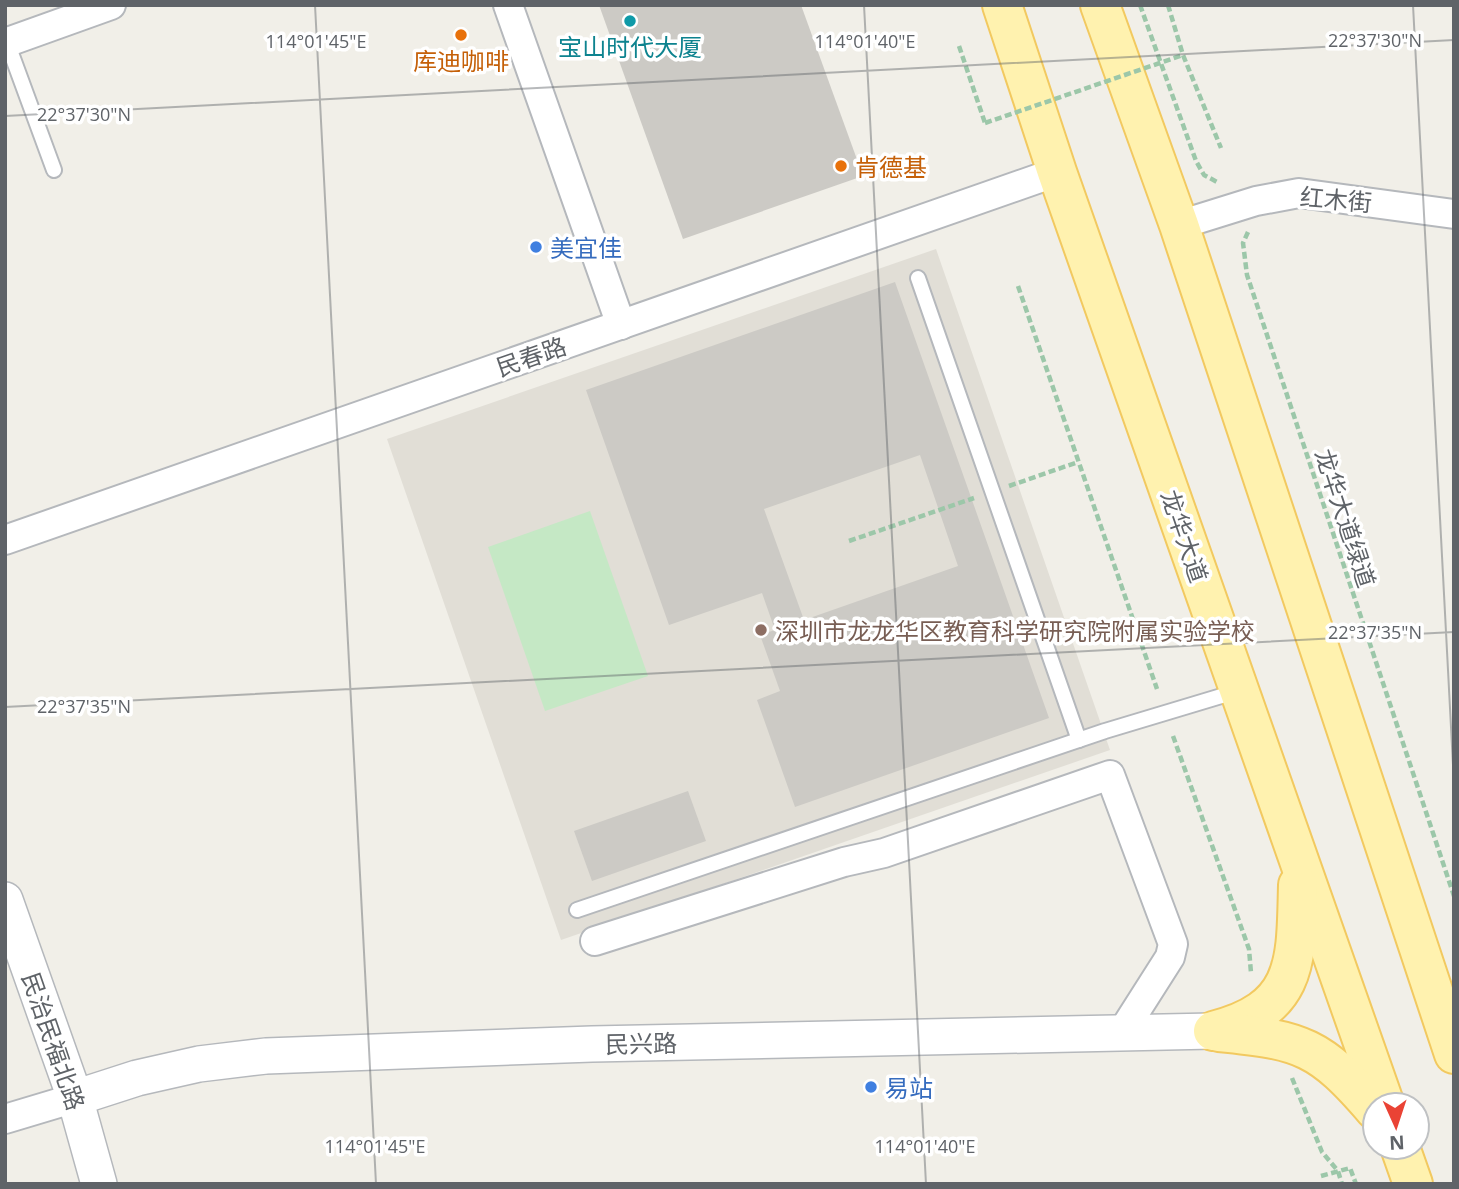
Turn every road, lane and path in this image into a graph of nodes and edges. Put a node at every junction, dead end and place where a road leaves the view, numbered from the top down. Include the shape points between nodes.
1 (111, 5) edge
2 (508, 5) edge
3 (1002, 5) edge
4 (1100, 5) edge
5 (1140, 5) edge
6 (1168, 5) edge
7 (6, 42) edge
8 (959, 46) dead end
9 (1183, 55) junction
10 (1221, 148) dead end
11 (54, 170) dead end
12 (1057, 172) junction
13 (1225, 184) dead end
14 (1454, 214) edge
15 (1179, 225) junction
16 (1249, 230) dead end
17 (918, 278) dead end
18 (1018, 286) dead end
19 (621, 325) junction
20 (1078, 462) junction
21 (992, 492) junction
22 (5, 540) edge
23 (849, 541) dead end
24 (1157, 689) dead end
25 (1239, 691) junction
26 (1173, 736) dead end
27 (1079, 740) junction
28 (1299, 863) junction
29 (1454, 896) edge
30 (5, 900) edge
31 (577, 910) dead end
32 (1406, 913) junction
33 (595, 941) dead end
34 (1251, 973) dead end
35 (1454, 973) edge
36 (1213, 1031) junction
37 (1121, 1034) junction
38 (1454, 1054) edge
39 (1291, 1073) dead end
40 (1380, 1091) edge
41 (1361, 1095) edge
42 (75, 1098) junction
43 (5, 1119) edge
44 (1405, 1161) edge
45 (1338, 1171) junction
46 (1321, 1176) dead end
47 (99, 1184) edge
48 (1342, 1184) edge
49 (1356, 1184) edge
50 (1413, 1184) edge

1 - 7 street
2 - 19 street
3 - 12 main road, 龙华大道
4 - 15 main road
5 - 13 path via 1196,161 1204,175
6 - 9 path
7 - 11 lane
8 - 9 path, bridge via 985,123
9 - 10 path
12 - 19 street, 民春路
12 - 25 main road, 龙华大道
14 - 15 street, 红木街 via 1299,193
15 - 32 main road
16 - 29 path, 龙华大道绿道 via 1243,243 1247,275
17 - 21 lane
18 - 20 path
19 - 22 street, 民春路
20 - 21 path
20 - 24 path
21 - 23 path
21 - 27 lane
25 - 27 lane
25 - 28 main road, 龙华大道
26 - 34 path via 1249,949
27 - 31 lane
28 - 36 main road via 1296,956 1284,985 1259,1012 1235,1026
28 - 40 main road, 龙华大道
30 - 42 street, 民治民福北路
32 - 35 main road via 1429,950
32 - 38 main road
33 - 37 street via 884,853 1110,775 1173,944 1170,957
36 - 37 street, 民兴路
36 - 41 main road via 1261,1036 1310,1050 1335,1066
37 - 42 street, 民兴路 via 592,1044 266,1056 199,1064
39 - 45 path via 1322,1152
42 - 43 street
42 - 47 street, 民治民福北路
44 - 50 main road
45 - 46 path
45 - 48 path
45 - 49 path via 1350,1168

